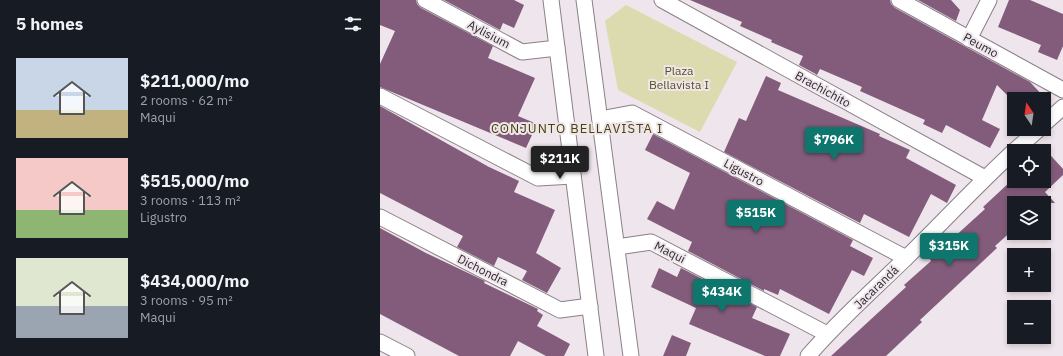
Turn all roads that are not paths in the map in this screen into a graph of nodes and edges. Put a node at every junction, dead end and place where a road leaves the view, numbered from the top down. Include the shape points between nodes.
1 (425, 0) edge
2 (551, 0) edge
3 (584, 0) edge
4 (662, 0) edge
5 (899, 0) edge
6 (990, 0) edge
7 (969, 39) junction
8 (557, 48) junction
9 (1061, 86) edge
10 (380, 96) edge
11 (1063, 107) edge
12 (1051, 118) edge
13 (600, 119) junction
14 (1031, 136) edge
15 (1022, 144) edge
16 (1007, 158) edge
17 (573, 176) junction
18 (985, 178) junction
19 (380, 217) edge
20 (617, 247) junction
21 (906, 258) junction
22 (590, 306) junction
23 (826, 334) junction
24 (380, 342) edge
25 (407, 356) edge
26 (596, 356) edge
27 (631, 356) edge
28 (808, 356) edge

1 - 8 street, Aylisium via 522,52
2 - 8 street
3 - 13 street
4 - 18 street, Brachichito
5 - 7 street, Peumo
6 - 7 street
7 - 9 street, Peumo
8 - 17 street
10 - 17 street via 538,178
11 - 12 street
13 - 20 street
13 - 21 street, Ligustro via 632,113
14 - 15 street, Jacarandá
16 - 18 street, Jacarandá
17 - 22 street
18 - 21 street, Jacarandá
19 - 22 street, Dichondra via 560,310
20 - 23 street, Maqui via 651,242
20 - 27 street
21 - 23 street, Jacarandá
22 - 26 street
23 - 28 street, Jacarandá
24 - 25 street

